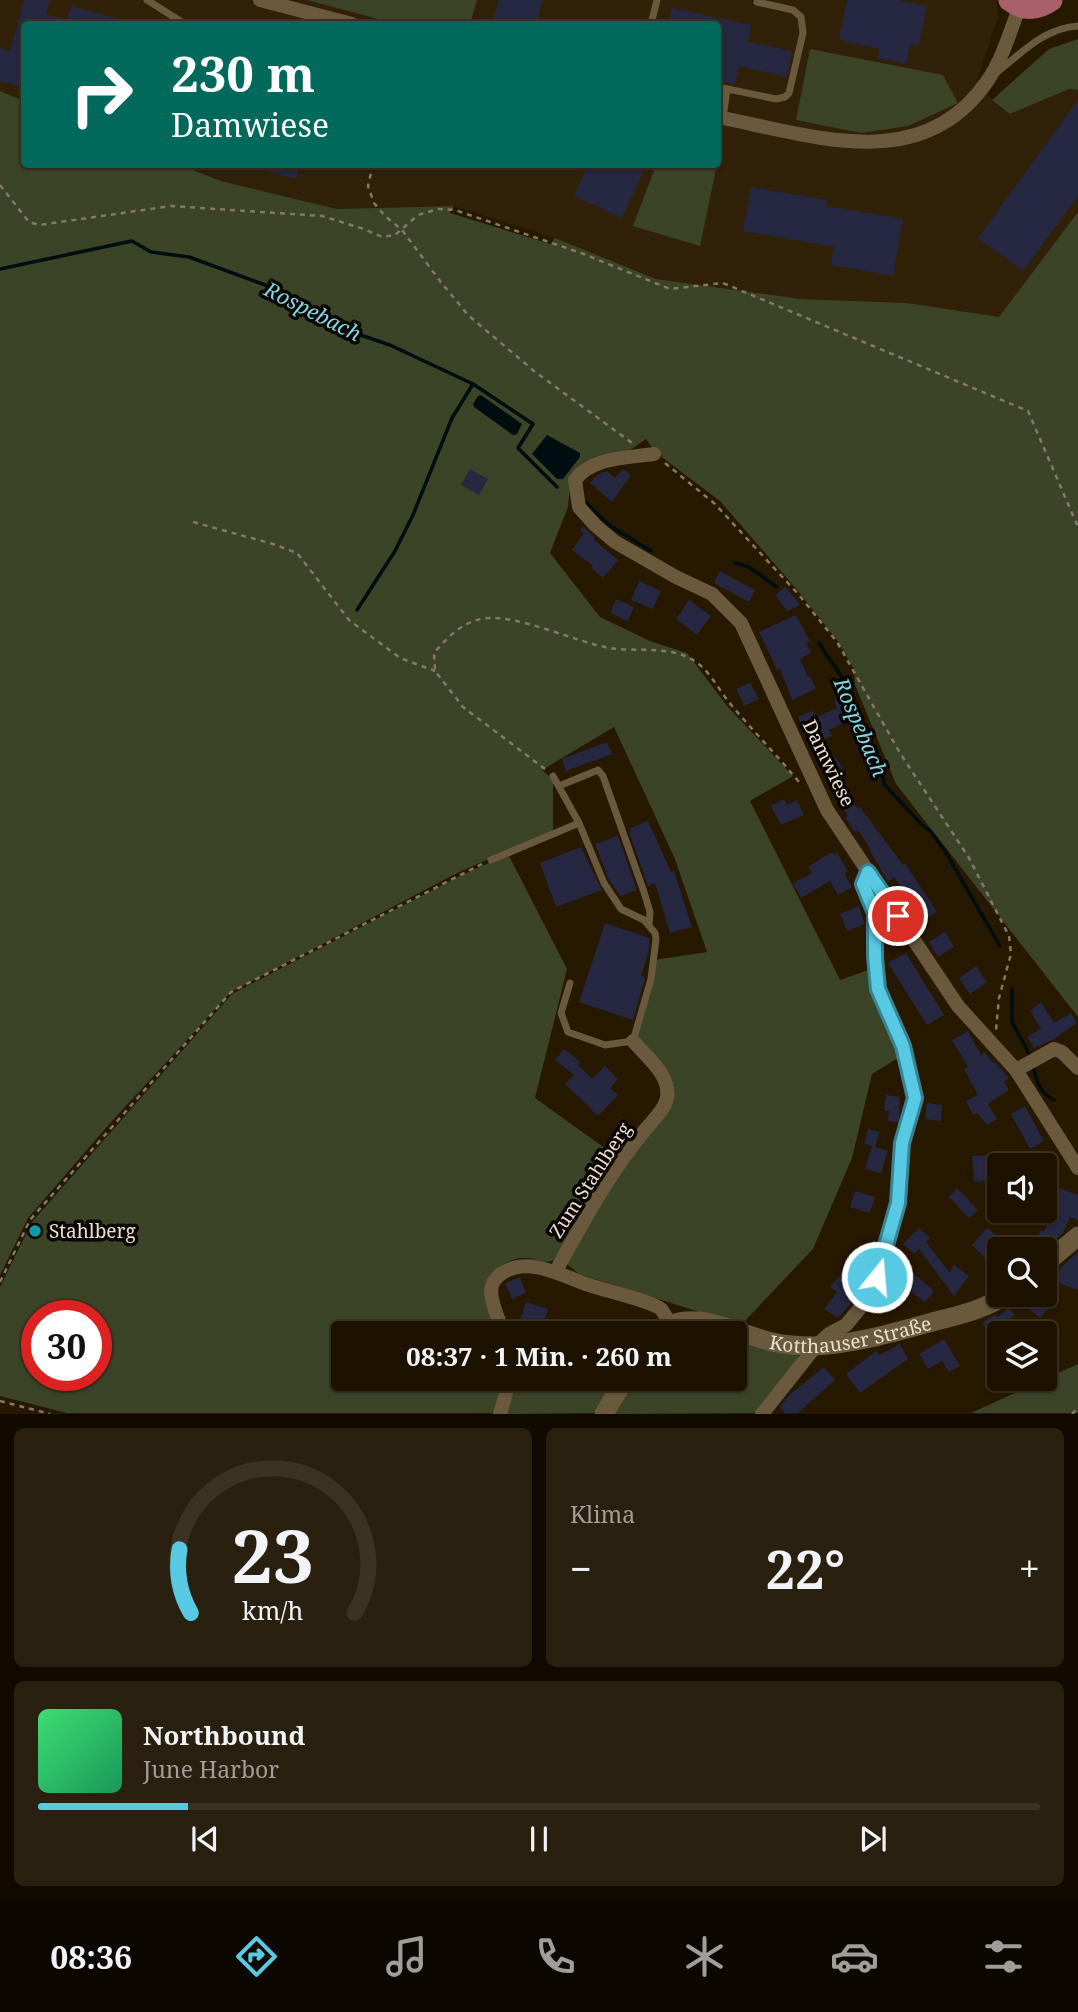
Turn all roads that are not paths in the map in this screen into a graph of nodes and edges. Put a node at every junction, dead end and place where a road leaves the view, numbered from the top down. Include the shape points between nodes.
1 (147, 0) edge
2 (260, 0) edge
3 (657, 0) edge
4 (1051, 0) edge
5 (757, 2) dead end
6 (1015, 3) edge
7 (180, 21) edge
8 (340, 21) edge
9 (652, 21) edge
10 (1078, 26) edge
11 (988, 80) junction
12 (721, 88) edge
13 (727, 89) junction
14 (721, 113) edge
15 (721, 117) edge
16 (654, 454) road end
17 (554, 776) road end
18 (559, 786) junction
19 (579, 823) junction
20 (491, 860) road end
21 (868, 872) junction
22 (649, 925) junction
23 (570, 983) dead end
24 (633, 1041) junction
25 (1078, 1068) edge
26 (1016, 1070) junction
27 (1078, 1168) edge
28 (1078, 1236) edge
29 (1057, 1254) edge
30 (556, 1271) junction
31 (987, 1305) edge
32 (499, 1321) edge
33 (662, 1321) edge
34 (747, 1335) edge
35 (816, 1346) junction
36 (506, 1391) edge
37 (618, 1391) edge
38 (500, 1413) edge
39 (604, 1413) edge
40 (762, 1413) edge

1 - 7 lane
2 - 8 street
3 - 9 lane
4 - 6 main road via 1038,7
5 - 13 lane via 793,10 801,17 803,33 789,93 776,99
6 - 11 street via 999,62
10 - 11 lane via 1038,39
11 - 15 street via 975,97 938,126 886,142 842,142
12 - 13 lane
13 - 14 lane
16 - 21 street, Damwiese via 594,464 582,471 575,480 579,507 615,542 712,594 741,623 816,791
17 - 18 lane
18 - 19 lane
18 - 22 lane via 598,770 603,776 644,892
19 - 20 lane
19 - 22 lane via 604,883 621,909
21 - 26 street, Damwiese via 958,1006
21 - 35 street via 863,884 875,913 878,989 903,1046 915,1098 902,1143 898,1203 871,1295 846,1325
22 - 24 lane via 655,933 655,955
23 - 24 lane via 561,1013 568,1032 605,1045
24 - 30 street, Zum Stahlberg via 663,1077 668,1090 664,1107 626,1153
25 - 26 street via 1054,1049
26 - 27 street, Damwiese
28 - 29 street
30 - 32 street via 518,1267 497,1276 491,1289
30 - 33 street via 660,1308
31 - 35 street, Kotthauser Straße via 897,1332
34 - 35 street, Kotthauser Straße via 774,1343
35 - 40 street
36 - 38 street
37 - 39 street

